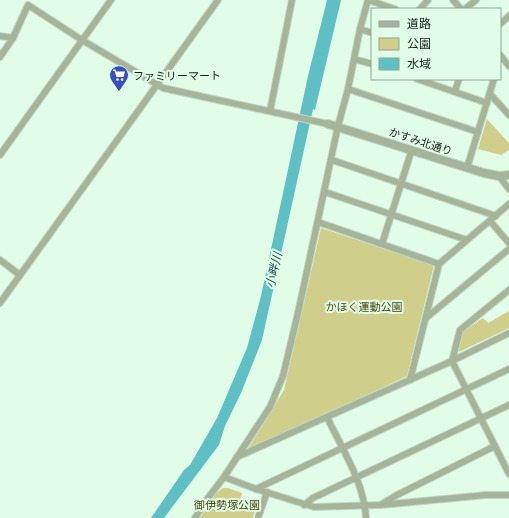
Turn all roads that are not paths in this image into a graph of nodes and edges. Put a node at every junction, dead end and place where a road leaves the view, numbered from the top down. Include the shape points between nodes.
1 (111, 0) edge
2 (218, 0) edge
3 (292, 0) edge
4 (368, 0) edge
5 (428, 0) edge
6 (453, 0) edge
7 (476, 0) edge
8 (29, 2) edge
9 (385, 2) edge
10 (394, 8) edge
11 (421, 8) edge
12 (460, 8) edge
13 (467, 8) edge
14 (509, 16) edge
15 (501, 23) edge
16 (360, 29) junction
17 (371, 33) edge
18 (0, 36) edge
19 (13, 38) junction
20 (82, 40) junction
21 (0, 57) edge
22 (354, 59) junction
23 (371, 64) edge
24 (420, 80) edge
25 (459, 80) edge
26 (494, 80) edge
27 (156, 85) junction
28 (348, 89) junction
29 (455, 91) junction
30 (490, 94) junction
31 (487, 103) junction
32 (272, 112) junction
33 (509, 116) edge
34 (328, 124) joint
35 (338, 126) junction
36 (478, 132) junction
37 (412, 149) junction
38 (0, 155) edge
39 (332, 160) junction
40 (467, 168) junction
41 (499, 176) junction
42 (509, 176) edge
43 (401, 184) junction
44 (509, 189) edge
45 (325, 192) junction
46 (509, 204) edge
47 (392, 214) junction
48 (496, 216) junction
49 (490, 221) junction
50 (318, 222) junction
51 (467, 240) junction
52 (509, 243) edge
53 (382, 244) junction
54 (509, 249) edge
55 (0, 260) edge
56 (439, 264) junction
57 (20, 275) junction
58 (509, 290) edge
59 (0, 303) edge
60 (426, 318) junction
61 (509, 333) edge
62 (452, 361) junction
63 (509, 369) edge
64 (410, 380) junction
65 (467, 390) junction
66 (509, 405) edge
67 (327, 418) junction
68 (481, 419) junction
69 (495, 446) junction
70 (342, 449) junction
71 (237, 458) junction
72 (509, 474) edge
73 (224, 477) junction
74 (357, 477) junction
75 (256, 489) junction
76 (266, 492) junction
77 (509, 494) edge
78 (304, 505) junction
79 (380, 505) junction
80 (365, 506) junction
81 (261, 517) edge
82 (195, 518) edge
83 (366, 518) edge

1 - 20 street
2 - 27 street
3 - 32 street
4 - 9 street
4 - 16 street
5 - 11 street
6 - 12 street
7 - 13 street
8 - 19 street
8 - 20 street
9 - 10 street
14 - 15 street
16 - 17 street
16 - 22 street
18 - 19 street
19 - 21 street
20 - 27 street
20 - 38 street
22 - 23 street
22 - 28 street
24 - 29 street
25 - 29 street
26 - 30 street
27 - 32 street
27 - 57 street
28 - 35 street
28 - 36 street
29 - 31 street
30 - 31 street
30 - 33 street
31 - 36 street
32 - 34 street
34 - 35 street, かすみ北通り
35 - 37 street, かすみ北通り
35 - 39 street
36 - 40 street
37 - 40 street, かすみ北通り
37 - 43 street
39 - 43 street
39 - 45 street
40 - 41 street, かすみ北通り
41 - 42 street, かすみ北通り
41 - 44 street
43 - 47 street
43 - 48 street
45 - 47 street
45 - 50 street
46 - 48 street
47 - 51 street
47 - 53 street
48 - 49 street
49 - 51 street
49 - 52 street
50 - 53 street
50 - 71 street via 280,383 270,407
51 - 56 street
53 - 56 street
54 - 60 street
55 - 57 street
56 - 60 street
57 - 59 street
58 - 62 street via 460,330
60 - 64 street
61 - 62 street
62 - 64 street
62 - 65 street
63 - 65 street
64 - 67 street
65 - 68 street
65 - 70 street
66 - 68 street
67 - 70 street
67 - 71 street
68 - 69 street
68 - 74 street
69 - 72 street
69 - 79 street via 397,494
70 - 74 street
70 - 75 street
71 - 73 street
73 - 75 street
73 - 82 street
74 - 78 street
74 - 80 street
75 - 76 street
76 - 78 street
76 - 81 street
77 - 79 street
78 - 80 street
79 - 80 street
80 - 83 street

